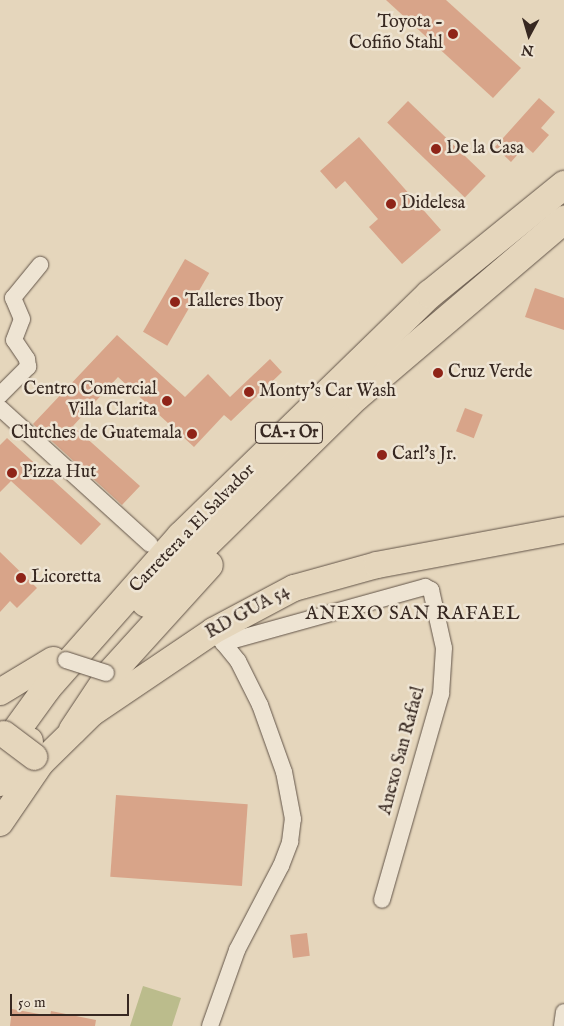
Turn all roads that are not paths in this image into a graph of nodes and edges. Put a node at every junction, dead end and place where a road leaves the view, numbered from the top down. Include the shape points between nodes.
1 (564, 185) edge
2 (564, 211) edge
3 (564, 220) edge
4 (540, 240) junction
5 (489, 248) junction
6 (40, 265) dead end
7 (430, 294) junction
8 (450, 316) junction
9 (0, 395) edge
10 (0, 408) edge
11 (564, 530) edge
12 (150, 544) junction
13 (218, 637) junction
14 (58, 659) junction
15 (151, 672) junction
16 (108, 674) junction
17 (0, 692) edge
18 (73, 730) junction
19 (1, 736) edge
20 (38, 760) junction
21 (0, 782) edge
22 (0, 823) edge
23 (382, 900) dead end
24 (564, 1012) edge
25 (210, 1026) edge
26 (562, 1026) edge

1 - 5 highway, Carretera a El Salvador / CA-1 Or
2 - 4 highway via 545,226
3 - 4 highway, Carretera a El Salvador / CA-1 Or
4 - 5 highway
4 - 8 highway, Carretera a El Salvador / CA-1 Or
5 - 7 highway, Carretera a El Salvador / CA-1 Or
6 - 9 street via 13,298 22,319 14,343 29,363
7 - 12 highway via 324,377
7 - 19 highway, Carretera a El Salvador / CA-1 Or via 181,536 48,688
8 - 16 highway via 334,442 195,578
8 - 21 highway, Carretera a El Salvador / CA-1 Or via 356,396 162,586 63,696
10 - 12 street
11 - 13 main road, RD GUA 54 via 438,552 319,579 294,588
12 - 14 highway via 95,606
13 - 15 main road, RD GUA 54
13 - 23 street, Anexo San Rafael via 425,586 432,590 444,648 441,694
13 - 25 street via 246,674 272,734 284,772 293,819 281,866 232,962
14 - 16 street, bridge
14 - 17 main road
14 - 19 highway
15 - 16 street
15 - 18 main road, RD GUA 54 via 107,701
16 - 18 highway
18 - 20 main road, RD GUA 54
19 - 20 main road, bridge
20 - 22 main road, RD GUA 54
24 - 26 street

